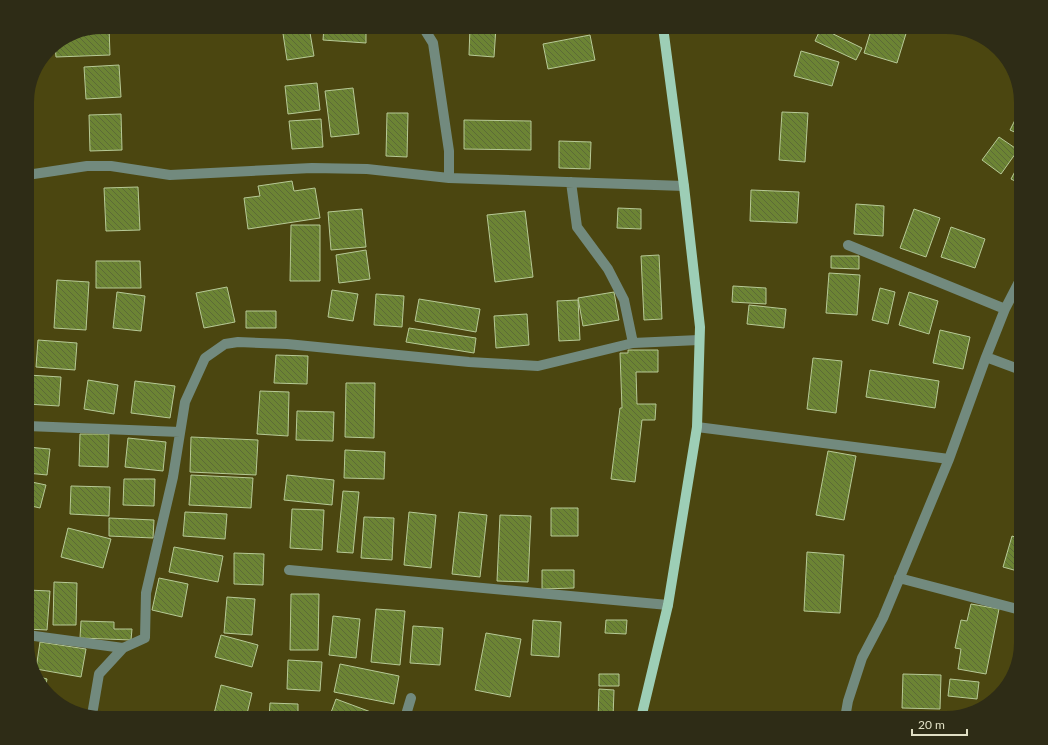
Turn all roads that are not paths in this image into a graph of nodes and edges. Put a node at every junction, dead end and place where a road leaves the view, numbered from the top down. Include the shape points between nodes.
1 (427, 34) edge
2 (664, 34) edge
3 (34, 174) edge
4 (448, 178) junction
5 (571, 182) junction
6 (684, 186) junction
7 (848, 245) dead end
8 (1014, 292) edge
9 (1005, 309) junction
10 (699, 340) junction
11 (633, 343) junction
12 (986, 357) junction
13 (1014, 367) edge
14 (34, 426) edge
15 (697, 426) junction
16 (180, 432) junction
17 (949, 459) junction
18 (289, 570) dead end
19 (899, 578) junction
20 (668, 605) junction
21 (1014, 608) edge
22 (34, 636) edge
23 (123, 648) junction
24 (411, 698) dead end
25 (93, 710) edge
26 (407, 711) edge
27 (643, 711) edge
28 (846, 711) edge

1 - 4 street via 433,43 448,151
2 - 6 main road
3 - 4 street via 87,166 111,166 170,175 312,168 367,169
4 - 5 street
5 - 6 street
5 - 11 street via 577,228 608,269 624,300
6 - 10 main road via 700,327
7 - 9 street
8 - 9 street
9 - 12 street
10 - 11 street
10 - 15 main road
11 - 16 street via 538,366 469,362 287,344 225,344 205,358 185,402
12 - 13 street
12 - 17 street
14 - 16 street
15 - 17 street
15 - 20 main road
16 - 23 street via 173,477 146,593 145,638
17 - 19 street
18 - 20 street
19 - 21 street
19 - 28 street via 883,618 862,658
20 - 27 main road
22 - 23 street
23 - 25 street via 99,674
24 - 26 street

